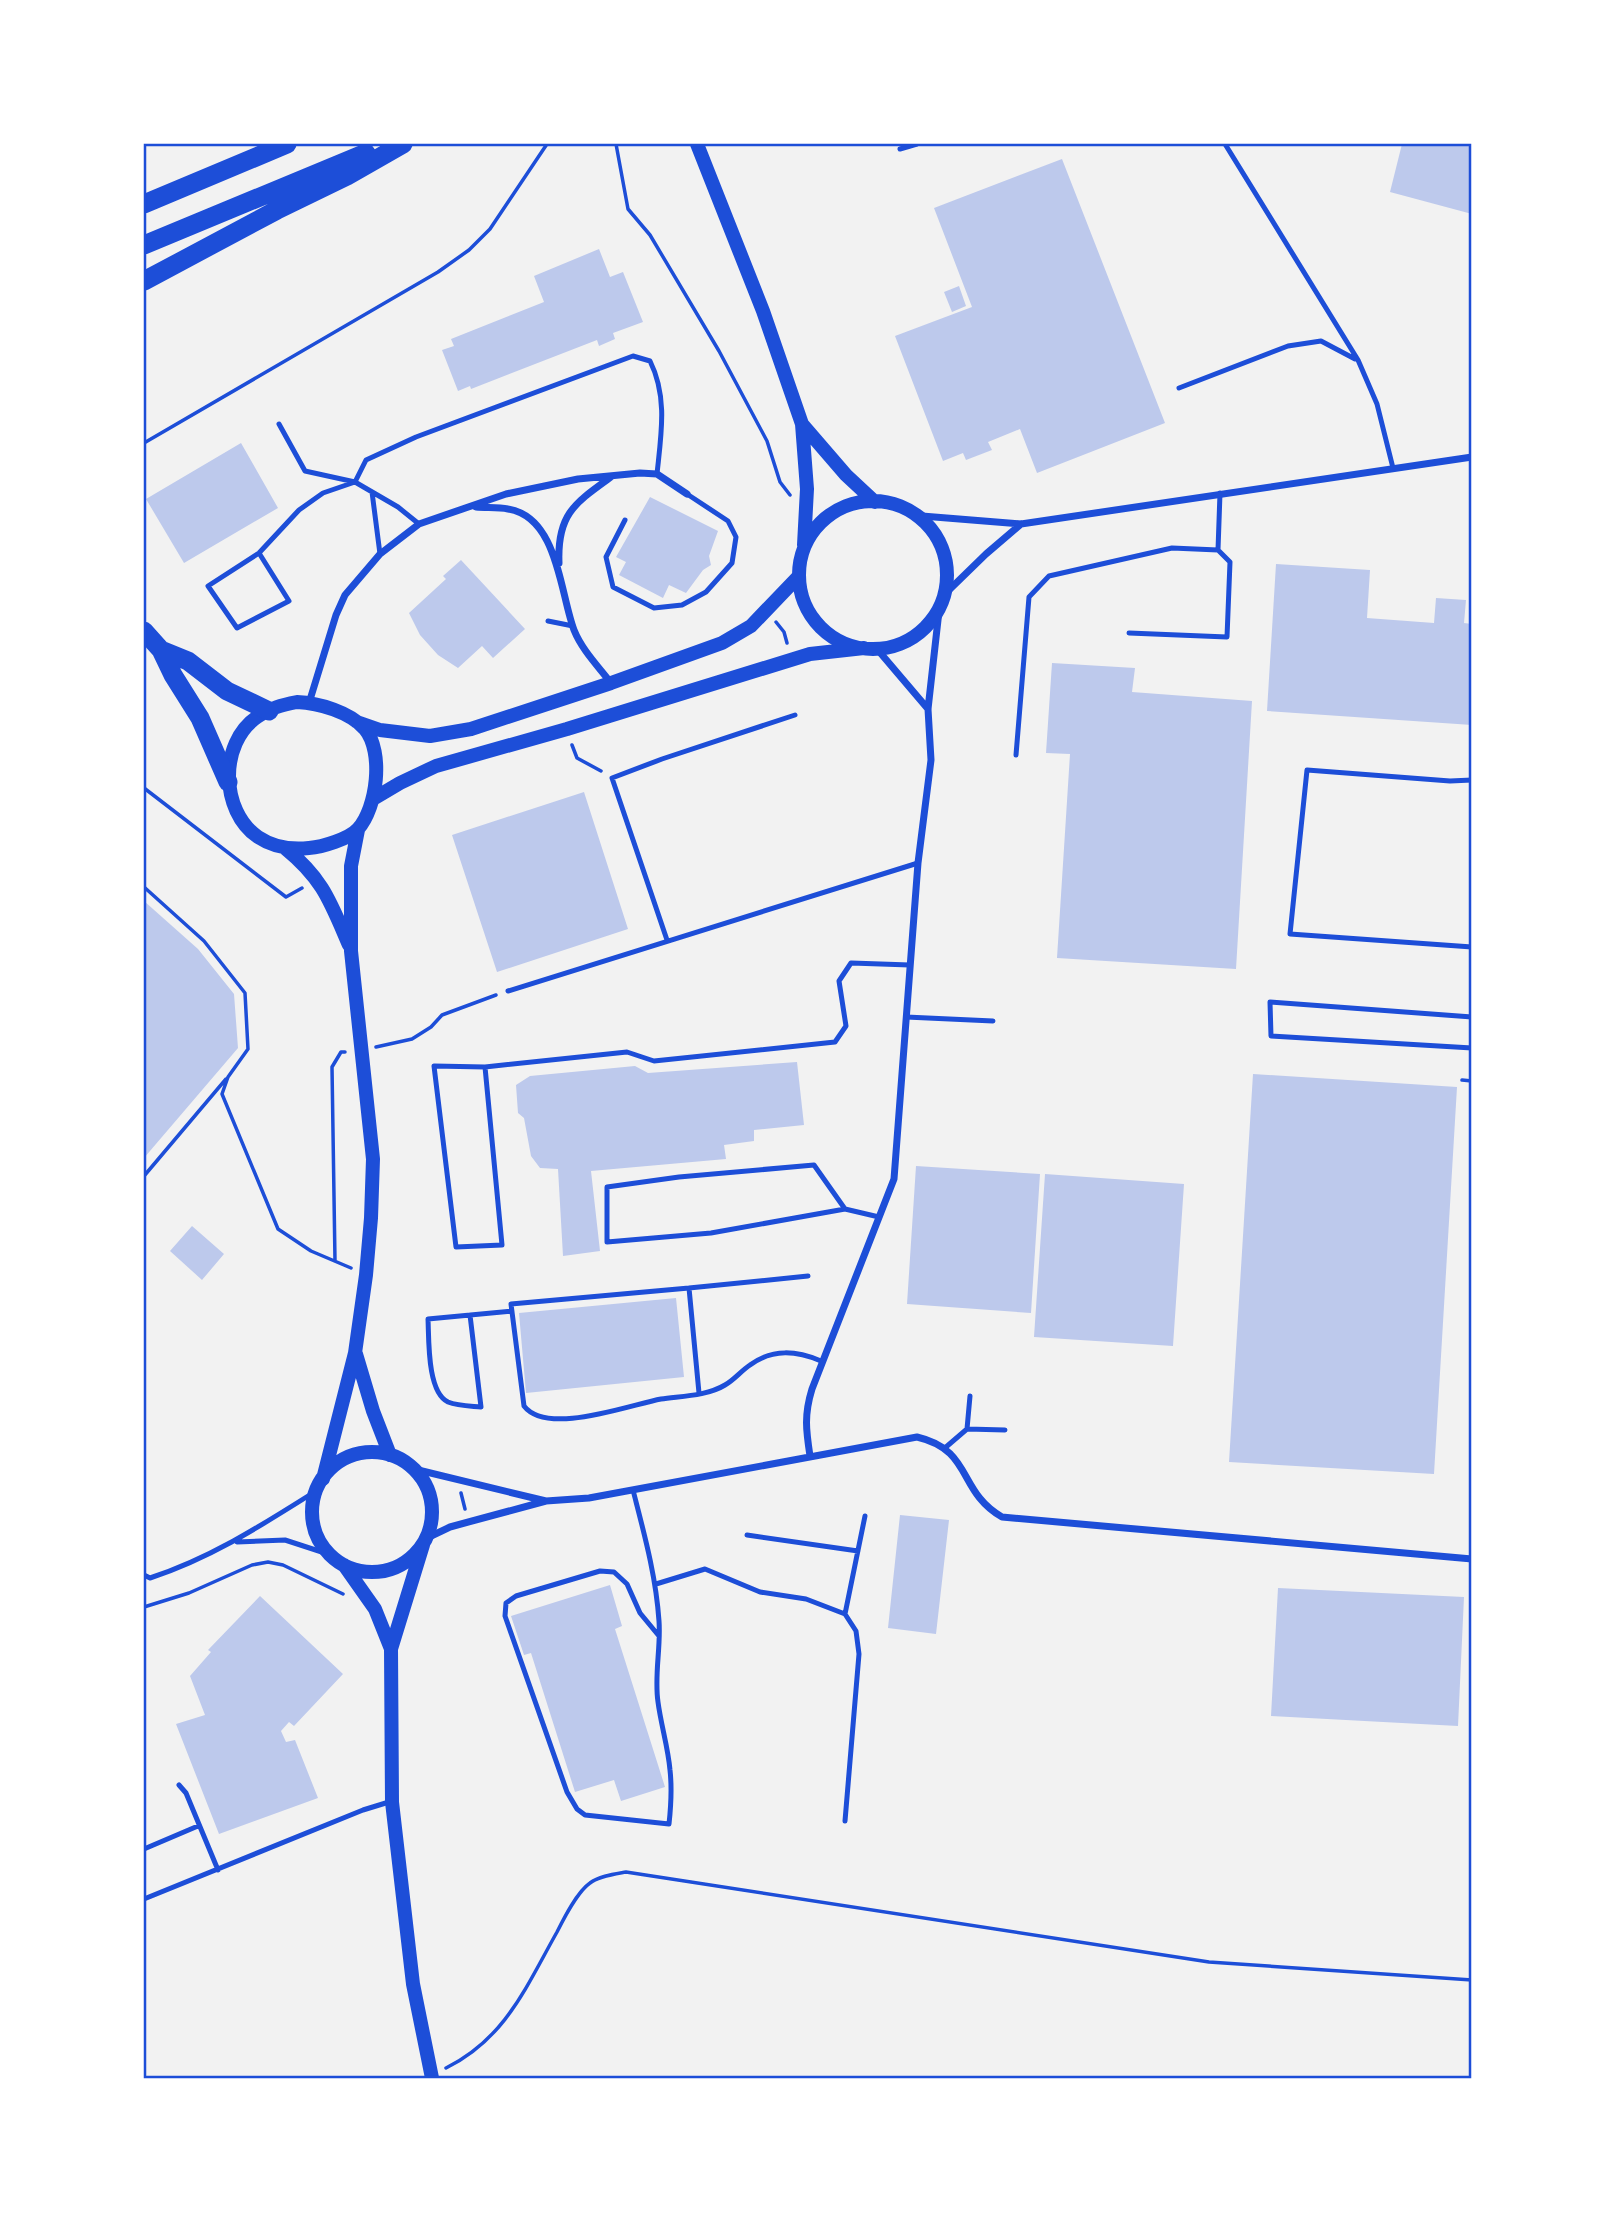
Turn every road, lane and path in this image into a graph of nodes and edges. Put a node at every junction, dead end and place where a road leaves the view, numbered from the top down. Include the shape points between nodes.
1 (287, 144) edge
2 (390, 144) edge
3 (404, 144) edge
4 (547, 144) edge
5 (616, 144) edge
6 (696, 144) edge
7 (917, 144) edge
8 (1225, 144) edge
9 (900, 149) dead end
10 (144, 204) edge
11 (144, 245) edge
12 (144, 281) edge
13 (1358, 360) junction
14 (1180, 388) dead end
15 (802, 424) junction
16 (279, 425) dead end
17 (144, 443) edge
18 (1472, 457) edge
19 (1393, 468) junction
20 (657, 474) junction
21 (611, 477) junction
22 (355, 482) junction
23 (807, 489) junction
24 (372, 492) junction
25 (1220, 493) junction
26 (687, 494) joint
27 (875, 502) junction
28 (471, 507) junction
29 (922, 516) junction
30 (625, 520) dead end
31 (419, 524) junction
32 (1021, 524) junction
33 (804, 546) junction
34 (1218, 550) junction
35 (259, 553) junction
36 (380, 554) junction
37 (559, 567) junction
38 (798, 577) junction
39 (948, 591) junction
40 (766, 609) junction
41 (939, 611) junction
42 (548, 621) dead end
43 (573, 626) junction
44 (144, 631) edge
45 (1129, 633) dead end
46 (871, 649) junction
47 (161, 650) junction
48 (791, 660) junction
49 (611, 683) junction
50 (309, 703) junction
51 (928, 709) junction
52 (269, 711) junction
53 (795, 715) dead end
54 (357, 722) junction
55 (567, 729) junction
56 (1016, 755) dead end
57 (612, 778) junction
58 (1472, 780) edge
59 (228, 782) junction
60 (144, 788) edge
61 (373, 799) junction
62 (358, 830) junction
63 (285, 848) junction
64 (918, 863) junction
65 (318, 881) junction
66 (144, 887) edge
67 (667, 940) junction
68 (1472, 947) edge
69 (351, 951) junction
70 (910, 965) junction
71 (508, 991) joint
72 (906, 1017) junction
73 (1472, 1017) edge
74 (993, 1021) dead end
75 (1472, 1048) edge
76 (361, 1050) junction
77 (485, 1067) junction
78 (228, 1077) junction
79 (1462, 1080) dead end
80 (1472, 1080) edge
81 (144, 1176) edge
82 (845, 1209) junction
83 (879, 1217) junction
84 (335, 1261) junction
85 (366, 1275) junction
86 (808, 1276) dead end
87 (689, 1288) junction
88 (512, 1311) junction
89 (470, 1315) junction
90 (355, 1353) junction
91 (821, 1361) junction
92 (699, 1393) junction
93 (970, 1396) dead end
94 (967, 1429) junction
95 (1004, 1430) dead end
96 (946, 1447) junction
97 (390, 1455) junction
98 (810, 1456) junction
99 (414, 1469) junction
100 (457, 1479) junction
101 (320, 1485) junction
102 (634, 1490) junction
103 (546, 1500) junction
104 (865, 1516) dead end
105 (469, 1522) junction
106 (747, 1535) dead end
107 (425, 1541) junction
108 (234, 1543) junction
109 (858, 1550) junction
110 (331, 1555) junction
111 (1472, 1559) edge
112 (344, 1565) junction
113 (144, 1575) edge
114 (656, 1584) junction
115 (144, 1607) edge
116 (375, 1609) junction
117 (845, 1614) junction
118 (659, 1636) junction
119 (391, 1649) junction
120 (178, 1785) dead end
121 (393, 1802) junction
122 (845, 1821) dead end
123 (198, 1826) junction
124 (144, 1849) edge
125 (218, 1870) junction
126 (144, 1899) edge
127 (1472, 1980) edge
128 (428, 2077) edge

1 - 10 highway
2 - 11 highway
3 - 12 highway
4 - 17 path via 490,229 469,250
5 - 23 path via 628,209 650,235 725,361 767,441 780,482 790,495
6 - 15 main road via 763,311
7 - 9 lane
8 - 13 lane
13 - 14 lane via 1321,341 1288,346
13 - 19 lane via 1377,404
15 - 23 main road
15 - 27 main road
16 - 22 lane via 305,471
18 - 19 street
19 - 25 street
20 - 21 street
20 - 22 lane via 663,407 658,378 650,361 633,356 416,437 366,460
20 - 26 street
21 - 28 street via 506,494
21 - 37 street via 570,510 561,529
22 - 24 lane
22 - 35 lane via 323,494 299,510
23 - 33 main road
24 - 31 lane
24 - 36 lane
25 - 32 street
25 - 34 lane
26 - 30 lane via 728,521 736,537 732,563 706,592 682,605 654,608 613,587 606,557
27 - 29 main road
27 - 33 main road via 843,508 818,525
28 - 31 street
28 - 37 street via 509,509 533,520
29 - 32 street
29 - 39 main road via 939,542
31 - 36 street
32 - 39 street
33 - 38 main road
34 - 45 lane via 1230,562 1227,637
34 - 56 lane via 1172,548 1049,576 1029,597
35 - 35 lane via 289,601 237,628 208,586
36 - 50 street via 345,595
37 - 43 street
38 - 40 main road
38 - 46 main road via 811,617 831,637
39 - 41 main road
40 - 48 path via 784,632
40 - 49 main road via 751,626 722,643
41 - 46 main road via 901,643
41 - 51 street
42 - 43 lane
43 - 49 street via 580,645
44 - 47 highway
46 - 48 main road
46 - 51 street
47 - 52 highway via 188,662 240,699
47 - 59 highway via 200,718
48 - 55 main road
49 - 54 main road via 471,729 430,736 380,730
50 - 52 main road via 276,706
50 - 54 main road
51 - 64 street via 931,760
52 - 59 main road via 256,718 237,741
53 - 57 lane
54 - 61 main road via 371,741 376,765
55 - 57 path via 577,758
55 - 61 main road via 436,766
57 - 67 lane
58 - 68 lane via 1307,770 1290,934
59 - 63 main road via 247,828
60 - 65 path via 286,897
61 - 62 main road
62 - 63 main road via 323,846
62 - 69 main road via 351,866
63 - 65 main road via 309,867
64 - 67 lane
64 - 70 street
65 - 69 main road
66 - 78 path via 204,941 245,993 248,1049
67 - 71 lane
69 - 76 main road
70 - 72 street
70 - 77 lane via 850,962 839,981 846,1026 835,1042 654,1061 627,1052
71 - 76 path via 442,1015 412,1039
72 - 74 lane
72 - 83 street via 894,1179
73 - 75 lane via 1270,1002 1271,1035
76 - 84 path via 341,1052 332,1067
76 - 85 main road via 373,1159
77 - 77 lane via 502,1245 456,1247 434,1066
78 - 81 path
78 - 84 path via 222,1094 278,1229
79 - 80 path
82 - 82 lane via 814,1165 643,1182 607,1187 607,1242 711,1233
82 - 83 lane
83 - 91 street
84 - 85 path
85 - 90 main road
86 - 87 lane
87 - 88 lane via 511,1304
87 - 92 lane
88 - 89 lane
88 - 92 lane via 524,1406 537,1416 579,1418
89 - 89 lane via 428,1319 431,1364 435,1386 445,1400 481,1407
90 - 97 main road
90 - 101 main road
91 - 92 lane via 792,1352 773,1353 725,1385
91 - 98 street via 806,1409
93 - 94 lane
94 - 95 lane
94 - 96 lane
96 - 98 street via 917,1437
96 - 111 street via 975,1495 1002,1517
97 - 99 main road
97 - 101 main road via 372,1452 350,1457 334,1466
98 - 102 street
99 - 100 street
99 - 107 main road via 429,1494 432,1520
100 - 103 street
100 - 105 path
101 - 108 lane
101 - 110 main road via 312,1512 314,1528
102 - 103 street
102 - 114 lane
103 - 105 street
104 - 109 lane
105 - 107 street
106 - 109 lane
107 - 112 main road via 413,1556 389,1570 372,1572
107 - 119 main road
108 - 110 lane via 285,1540
108 - 113 lane via 181,1568 150,1578
109 - 117 lane
110 - 112 main road
112 - 116 main road
114 - 117 lane via 705,1569 760,1592 806,1599
114 - 118 lane
115 - 116 path via 268,1562
116 - 119 main road
117 - 122 lane via 856,1631 859,1654
118 - 118 lane via 640,1613 627,1584 614,1572 600,1571 506,1603 505,1616 567,1792 585,1815 669,1824 670,1768 657,1699
119 - 121 main road
120 - 123 lane via 186,1793
121 - 125 lane
121 - 128 main road
123 - 124 lane
123 - 125 lane
125 - 126 lane
127 - 128 path via 1209,1962 626,1872 590,1882 498,2029 480,2048

